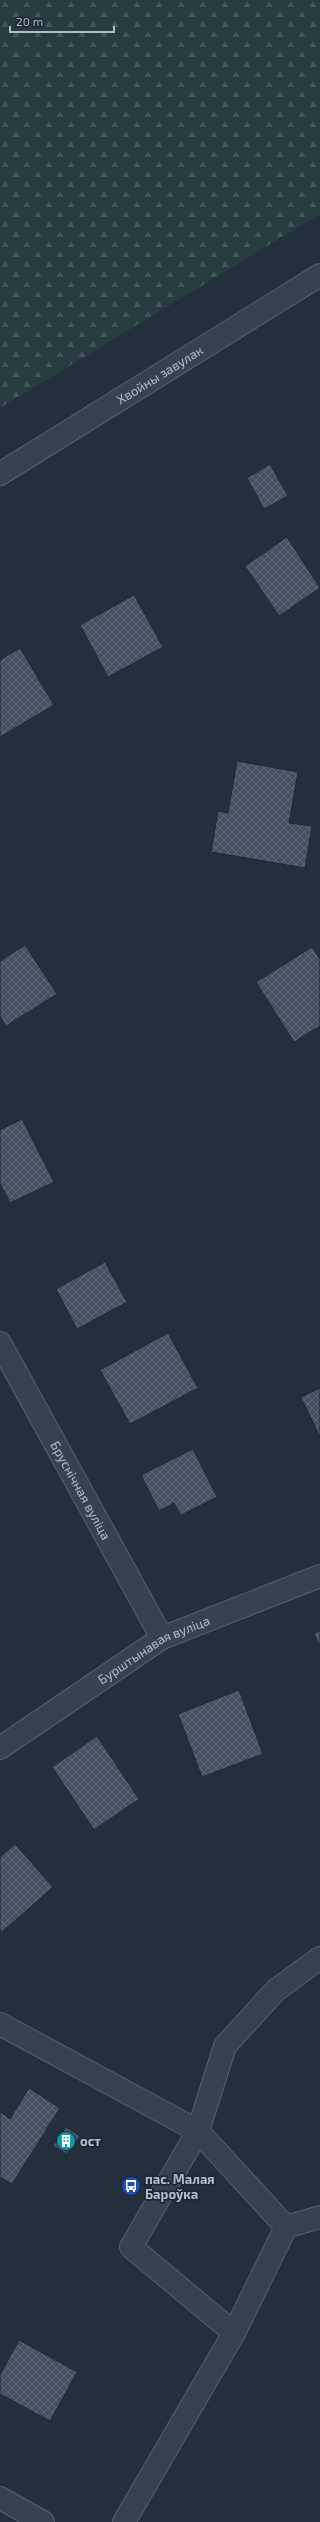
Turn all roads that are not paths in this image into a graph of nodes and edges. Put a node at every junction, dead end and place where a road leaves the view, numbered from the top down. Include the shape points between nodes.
1 (320, 275) edge
2 (0, 474) edge
3 (0, 1343) edge
4 (320, 1576) edge
5 (162, 1638) junction
6 (0, 1748) edge
7 (320, 1958) edge
8 (0, 2024) edge
9 (198, 2131) junction
10 (320, 2217) edge
11 (286, 2227) junction
12 (234, 2333) junction
13 (0, 2498) edge
14 (43, 2522) edge
15 (124, 2522) edge

1 - 2 street, Хвойны завулак
3 - 5 street, Бруснічная вуліца
4 - 5 street, Бурштынавая вуліца
5 - 6 street, Бурштынавая вуліца
7 - 9 street via 276,1990 225,2046
8 - 9 street
9 - 11 street
9 - 12 street via 131,2247
10 - 11 street
11 - 12 street
12 - 15 street
13 - 14 street

